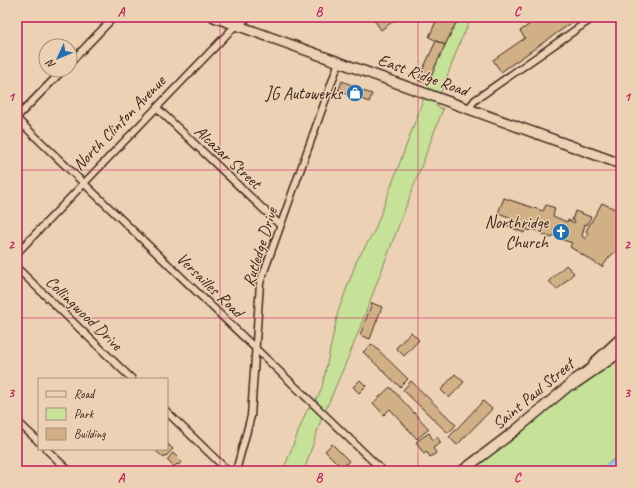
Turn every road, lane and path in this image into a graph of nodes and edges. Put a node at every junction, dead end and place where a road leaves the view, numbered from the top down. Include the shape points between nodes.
1 (114, 17) edge
2 (214, 17) edge
3 (246, 17) edge
4 (594, 17) edge
5 (236, 25) junction
6 (78, 55) edge
7 (339, 62) junction
8 (55, 78) edge
9 (157, 108) junction
10 (468, 109) junction
11 (17, 118) edge
12 (621, 164) edge
13 (84, 183) junction
14 (280, 225) junction
15 (17, 253) edge
16 (17, 268) edge
17 (621, 338) edge
18 (256, 348) junction
19 (621, 350) edge
20 (131, 378) edge
21 (573, 383) junction
22 (168, 413) edge
23 (17, 421) edge
24 (38, 441) edge
25 (47, 450) edge
26 (69, 471) edge
27 (228, 471) edge
28 (236, 471) edge
29 (383, 471) edge
30 (462, 471) edge

1 - 6 street
2 - 5 main road, East Ridge Road
3 - 5 main road, North Clinton Avenue
4 - 10 street via 474,100
5 - 7 main road, East Ridge Road
5 - 9 street, North Clinton Avenue
7 - 10 main road, East Ridge Road
7 - 14 street, Rutledge Drive
8 - 11 street
9 - 13 street, North Clinton Avenue
9 - 14 street, Alcazar Street
10 - 12 main road, East Ridge Road
11 - 13 street, Versailles Road
13 - 15 street, North Clinton Avenue
13 - 18 street, Versailles Road
14 - 18 street, Rutledge Drive via 260,283
16 - 20 street, Collingwood Drive
17 - 21 main road, Saint Paul Street
18 - 28 street, Rutledge Drive via 251,416
18 - 29 street, Versailles Road
19 - 21 highway
21 - 30 main road, Saint Paul Street via 510,436
22 - 27 street
23 - 24 street
25 - 26 street

